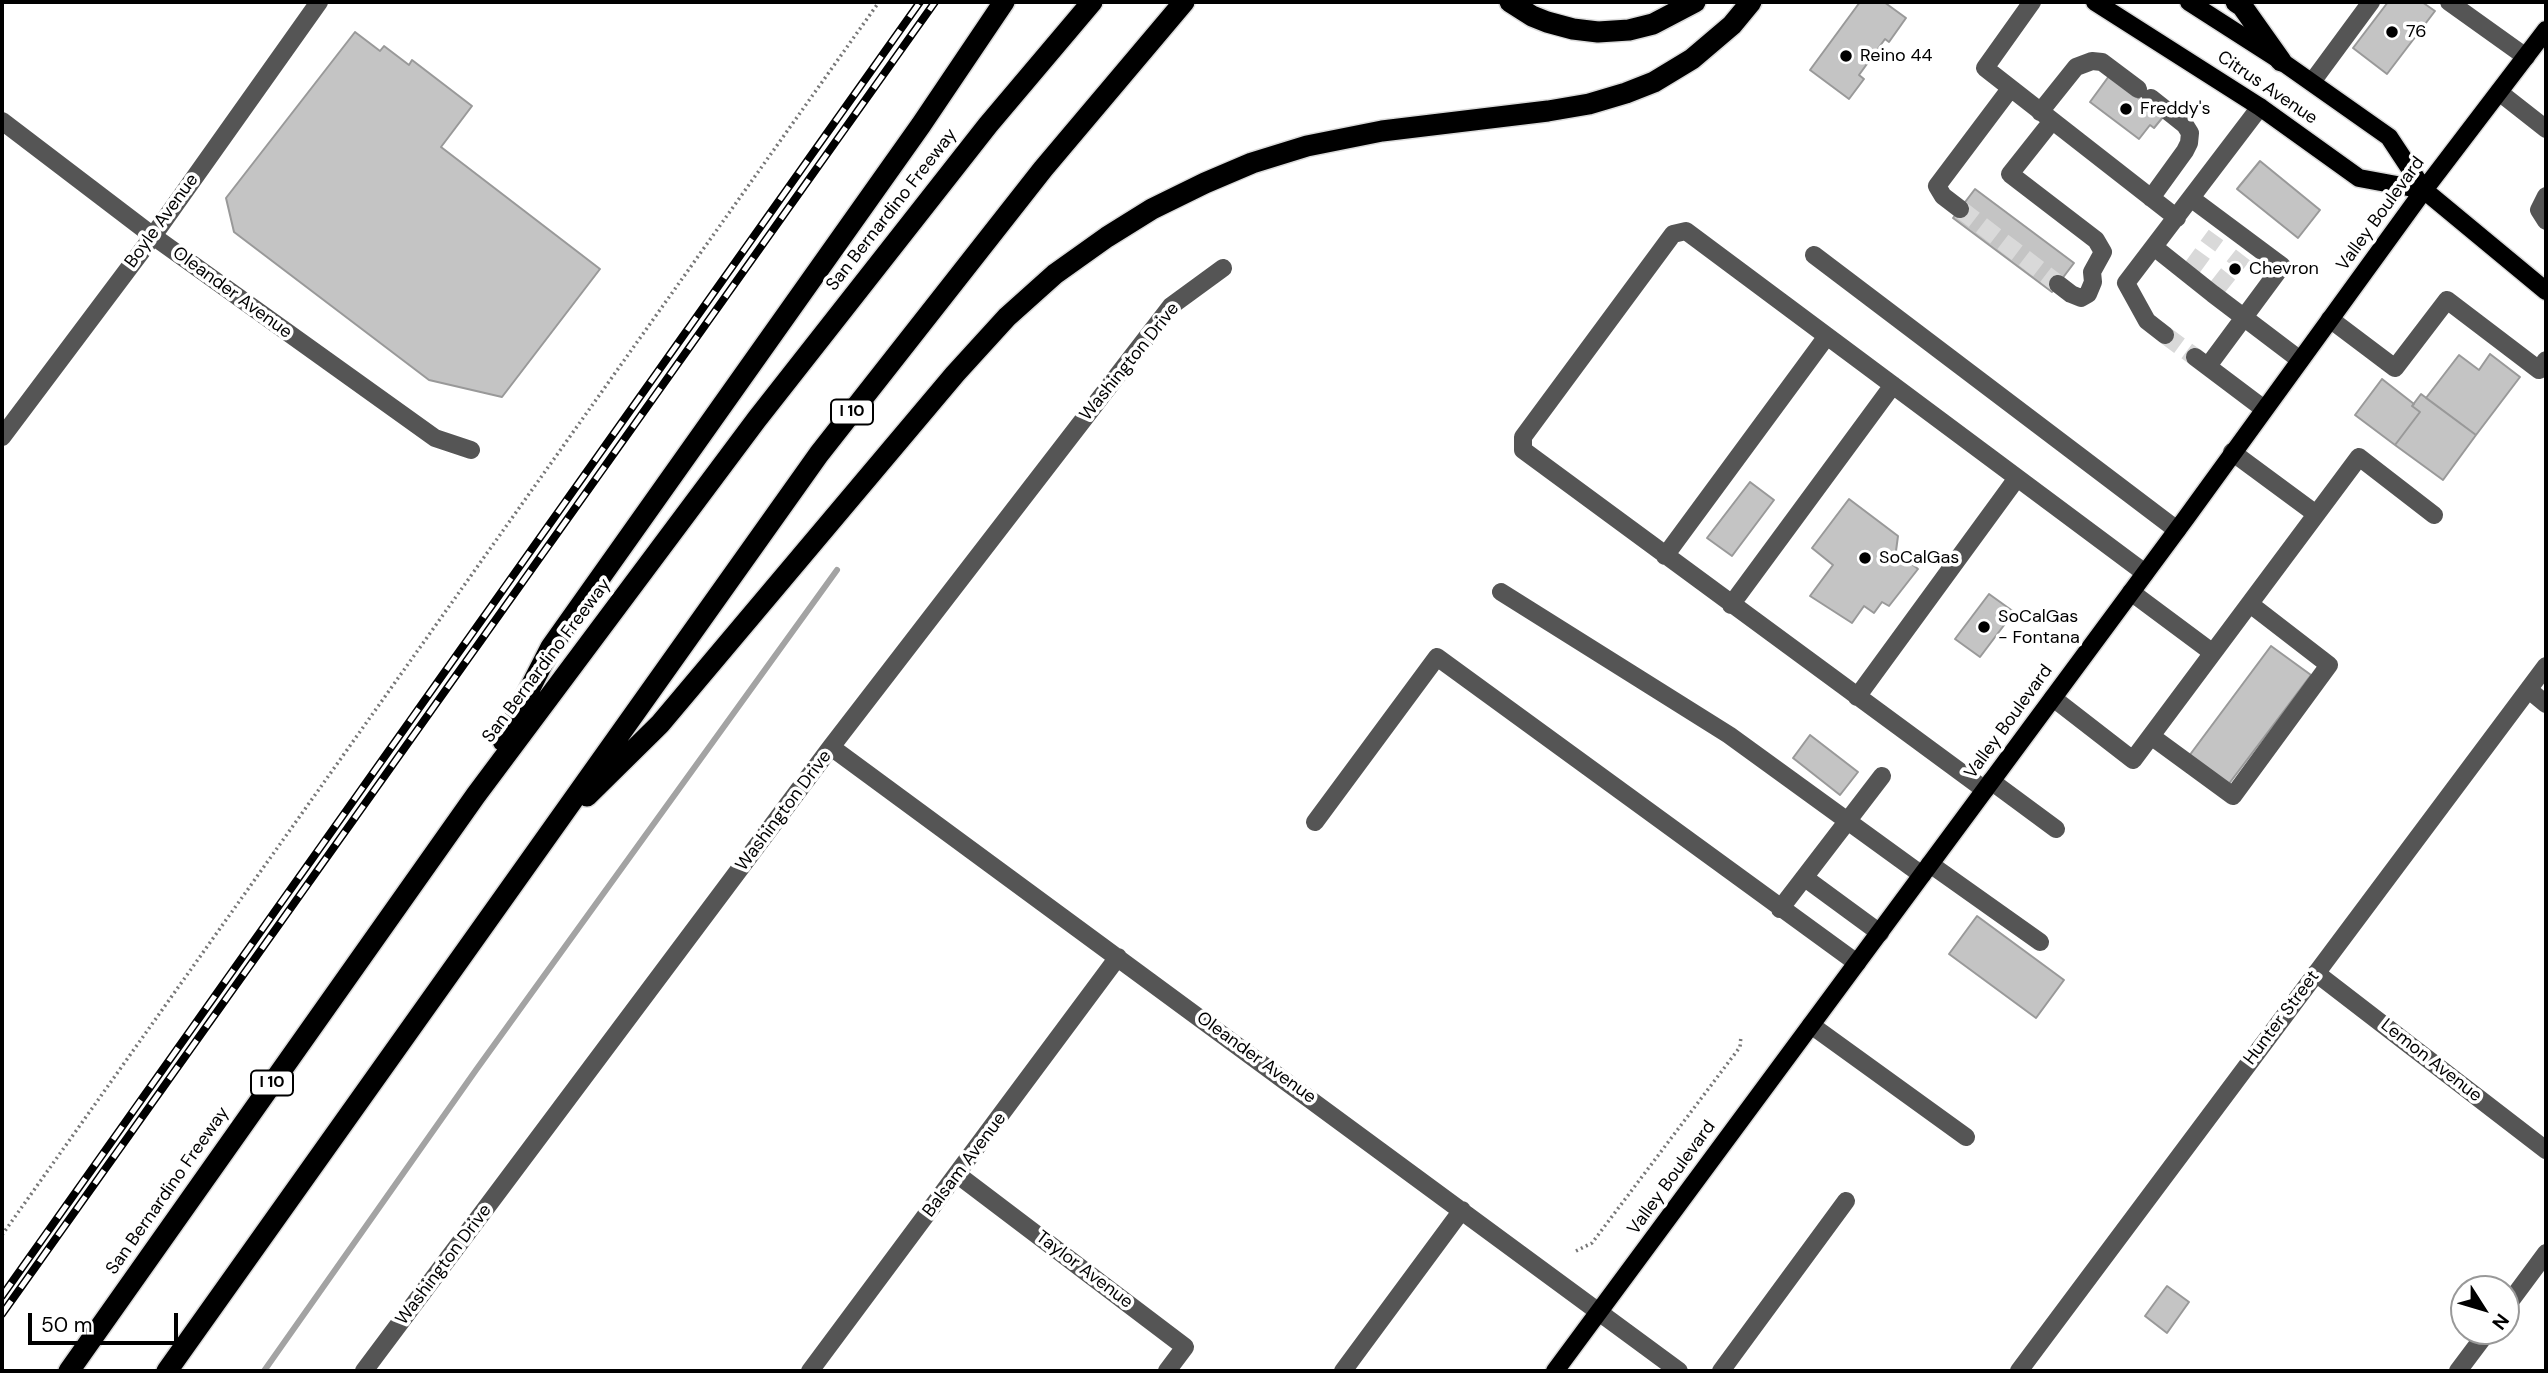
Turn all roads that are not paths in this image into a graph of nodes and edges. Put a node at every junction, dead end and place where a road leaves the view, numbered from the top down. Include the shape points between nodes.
1 (318, 2) edge
2 (1004, 2) edge
3 (1092, 2) edge
4 (1184, 2) edge
5 (1510, 2) edge
6 (1695, 2) edge
7 (1751, 2) edge
8 (2032, 2) edge
9 (2095, 2) edge
10 (2189, 2) edge
11 (2236, 2) edge
12 (2371, 2) edge
13 (2449, 2) edge
14 (2546, 30) edge
15 (2526, 57) junction
16 (2281, 61) junction
17 (2312, 82) junction
18 (2010, 89) junction
19 (2499, 92) junction
20 (2260, 107) junction
21 (2046, 116) junction
22 (2, 121) edge
23 (2546, 129) edge
24 (2424, 190) junction
25 (2546, 196) edge
26 (2151, 198) junction
27 (2192, 199) junction
28 (1960, 209) tunnel mouth
29 (2177, 218) junction
30 (2546, 221) edge
31 (153, 236) junction
32 (2154, 247) junction
33 (1814, 256) dead end
34 (1223, 268) dead end
35 (2058, 284) tunnel mouth
36 (2546, 291) edge
37 (2244, 317) junction
38 (2330, 319) junction
39 (2165, 335) tunnel mouth
40 (1827, 336) junction
41 (2300, 360) junction
42 (2546, 360) edge
43 (1893, 385) junction
44 (2264, 409) junction
45 (2, 437) edge
46 (471, 450) dead end
47 (2232, 452) junction
48 (2017, 478) junction
49 (2316, 514) junction
50 (2434, 515) dead end
51 (2177, 530) junction
52 (1665, 556) junction
53 (2145, 573) junction
54 (1501, 592) dead end
55 (2131, 592) junction
56 (1731, 604) junction
57 (2250, 604) junction
58 (2213, 653) junction
59 (2546, 666) edge
60 (2529, 690) junction
61 (1857, 697) junction
62 (2053, 698) junction
63 (2546, 704) edge
64 (2151, 736) junction
65 (831, 747) junction
66 (1882, 776) dead end
67 (1988, 786) junction
68 (475, 795) junction
69 (1315, 821) dead end
70 (1848, 822) junction
71 (2056, 829) dead end
72 (544, 840) junction
73 (1926, 870) junction
74 (1805, 878) junction
75 (1780, 909) junction
76 (1880, 933) junction
77 (2040, 943) dead end
78 (1118, 957) junction
79 (1857, 963) junction
80 (2316, 973) junction
81 (1811, 1025) junction
82 (1966, 1137) dead end
83 (2546, 1150) edge
84 (958, 1175) junction
85 (1846, 1201) dead end
86 (1462, 1210) junction
87 (2546, 1253) edge
88 (2520, 1288) edge
89 (1600, 1311) junction
90 (2480, 1345) edge
91 (2466, 1369) edge
92 (69, 1371) edge
93 (167, 1371) edge
94 (364, 1371) edge
95 (810, 1371) edge
96 (1167, 1371) edge
97 (1343, 1371) edge
98 (1555, 1371) edge
99 (1679, 1371) edge
100 (1721, 1371) edge
101 (2019, 1371) edge

1 - 31 street, Boyle Avenue
2 - 68 highway via 551,647
3 - 68 highway, San Bernardino Freeway / I 10 via 988,125 757,419
4 - 72 highway, I 10 via 1043,169 819,454
5 - 6 highway via 1547,22 1598,32 1653,24
7 - 72 highway via 1692,59 1626,93 1548,111 1382,131 1307,146 1205,183 1107,237 1055,274 1007,317 660,724
8 - 18 street via 1985,68
9 - 20 main road, Citrus Avenue
10 - 16 main road, Citrus Avenue
11 - 16 highway
12 - 17 street
13 - 15 street
14 - 15 main road, Valley Boulevard
15 - 19 main road, Valley Boulevard
16 - 17 main road, Citrus Avenue
17 - 24 main road, Citrus Avenue via 2389,137
18 - 21 street
18 - 28 street via 1937,186 1942,196
19 - 23 street
19 - 24 main road, Valley Boulevard
20 - 24 main road, Citrus Avenue via 2359,178
20 - 27 street
21 - 26 street
21 - 26 street via 2076,67 2092,61 2102,62 2145,93 2190,133 2189,143
21 - 35 street via 2010,174 2096,240 2103,252 2088,293 2081,298
22 - 31 street, Oleander Avenue
24 - 36 main road, Citrus Avenue
24 - 38 main road, Valley Boulevard
25 - 30 street via 2539,210
26 - 29 street
27 - 29 street
27 - 37 street via 2220,229 2282,266
29 - 32 street
31 - 45 street, Boyle Avenue
31 - 46 street, Oleander Avenue via 435,438
32 - 37 street
32 - 39 street via 2126,284 2147,321
33 - 51 street
34 - 65 street, Washington Drive via 1171,306
37 - 41 street
37 - 44 street via 2201,362
38 - 41 main road, Valley Boulevard
38 - 42 street via 2395,368 2447,300 2539,370
40 - 43 street
40 - 52 street
40 - 52 street via 1686,231 1674,234 1523,437 1523,450
41 - 44 main road, Valley Boulevard
43 - 48 street
43 - 56 street
44 - 47 main road, Valley Boulevard
47 - 49 street
47 - 51 main road, Valley Boulevard
48 - 53 street
48 - 61 street
49 - 50 street via 2359,457
49 - 57 street
51 - 53 main road, Valley Boulevard
52 - 56 street
53 - 55 main road, Valley Boulevard
54 - 70 street via 1728,735
55 - 58 street
55 - 62 main road, Valley Boulevard
56 - 61 street
57 - 58 street
57 - 64 street via 2329,665 2232,796
58 - 64 street
59 - 60 street, Hunter Street
60 - 63 street
60 - 80 street, Hunter Street
61 - 67 street
62 - 64 street via 2133,760
62 - 67 main road, Valley Boulevard
65 - 78 street, Oleander Avenue
65 - 94 street, Washington Drive
66 - 70 street
67 - 71 street
67 - 73 main road, Valley Boulevard
68 - 92 highway, San Bernardino Freeway / I 10
69 - 75 street via 1437,657
70 - 73 street
70 - 74 street
72 - 93 highway, I 10
73 - 76 main road, Valley Boulevard
73 - 77 street
74 - 75 street
74 - 76 street
75 - 79 street
76 - 79 main road, Valley Boulevard
78 - 84 street, Balsam Avenue
78 - 86 street, Oleander Avenue
79 - 81 main road, Valley Boulevard
80 - 83 street, Lemon Avenue
80 - 101 street, Hunter Street
81 - 82 street
81 - 89 main road, Valley Boulevard
84 - 95 street, Balsam Avenue
84 - 96 street, Taylor Avenue via 1185,1347
85 - 100 street
86 - 89 street, Oleander Avenue
86 - 97 street
87 - 88 street
89 - 98 main road, Valley Boulevard
89 - 99 street, Oleander Avenue
90 - 91 street

